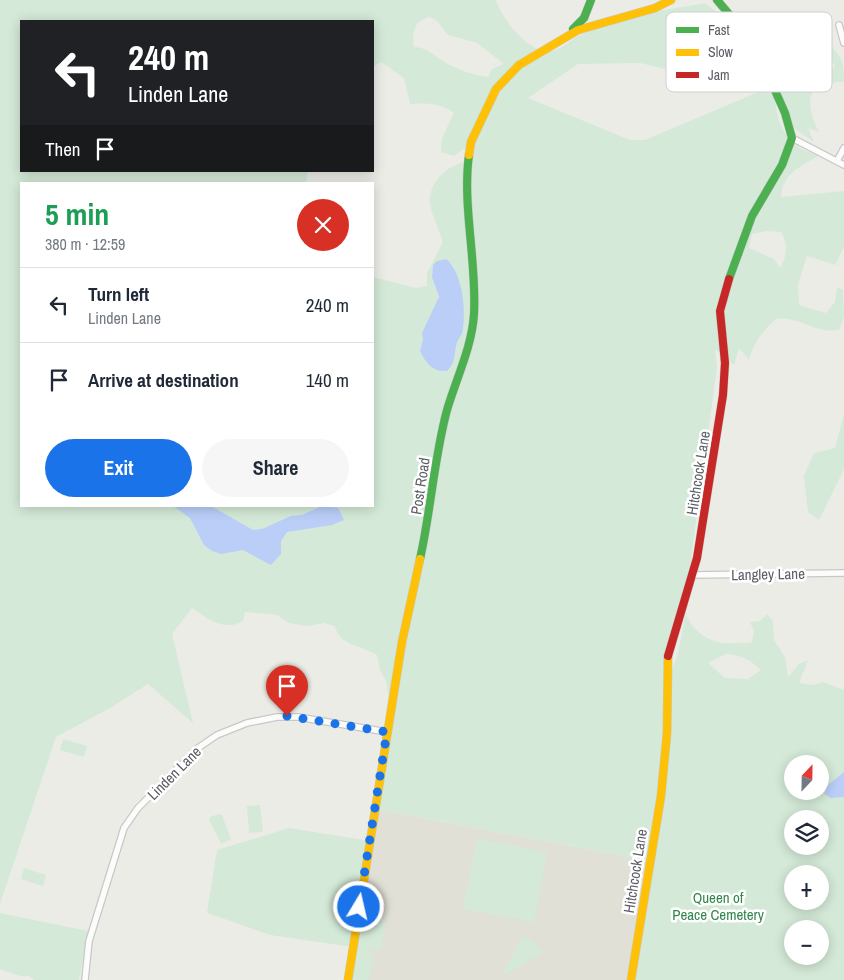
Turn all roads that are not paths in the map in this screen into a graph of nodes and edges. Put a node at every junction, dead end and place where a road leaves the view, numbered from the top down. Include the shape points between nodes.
1 (591, 0) edge
2 (670, 0) edge
3 (717, 0) edge
4 (727, 12) edge
5 (586, 14) junction
6 (596, 23) junction
7 (839, 25) dead end
8 (566, 35) junction
9 (844, 44) edge
10 (776, 92) edge
11 (792, 138) junction
12 (844, 148) edge
13 (837, 161) junction
14 (844, 165) edge
15 (844, 574) edge
16 (692, 575) junction
17 (387, 732) junction
18 (85, 980) edge
19 (348, 980) edge
20 (631, 980) edge

1 - 5 main road, Post Road
2 - 6 main road, Post Road via 655,8
3 - 4 main road
5 - 6 main road via 588,21
5 - 8 main road, Post Road
6 - 8 main road, Post Road
7 - 9 street
8 - 17 main road, Post Road via 506,77 488,102 468,152 474,316 445,420
10 - 11 main road
11 - 13 street
11 - 16 main road, Hitchcock Lane via 782,165 752,216 723,297 720,320 725,363 723,394 704,526
12 - 13 street
13 - 14 street
15 - 16 street, Langley Lane
16 - 20 main road, Hitchcock Lane via 668,652 667,733 661,796
17 - 18 street, Linden Lane via 298,717 277,717 247,723 217,735 198,748 138,808 124,828 89,941
17 - 19 main road, Post Road

